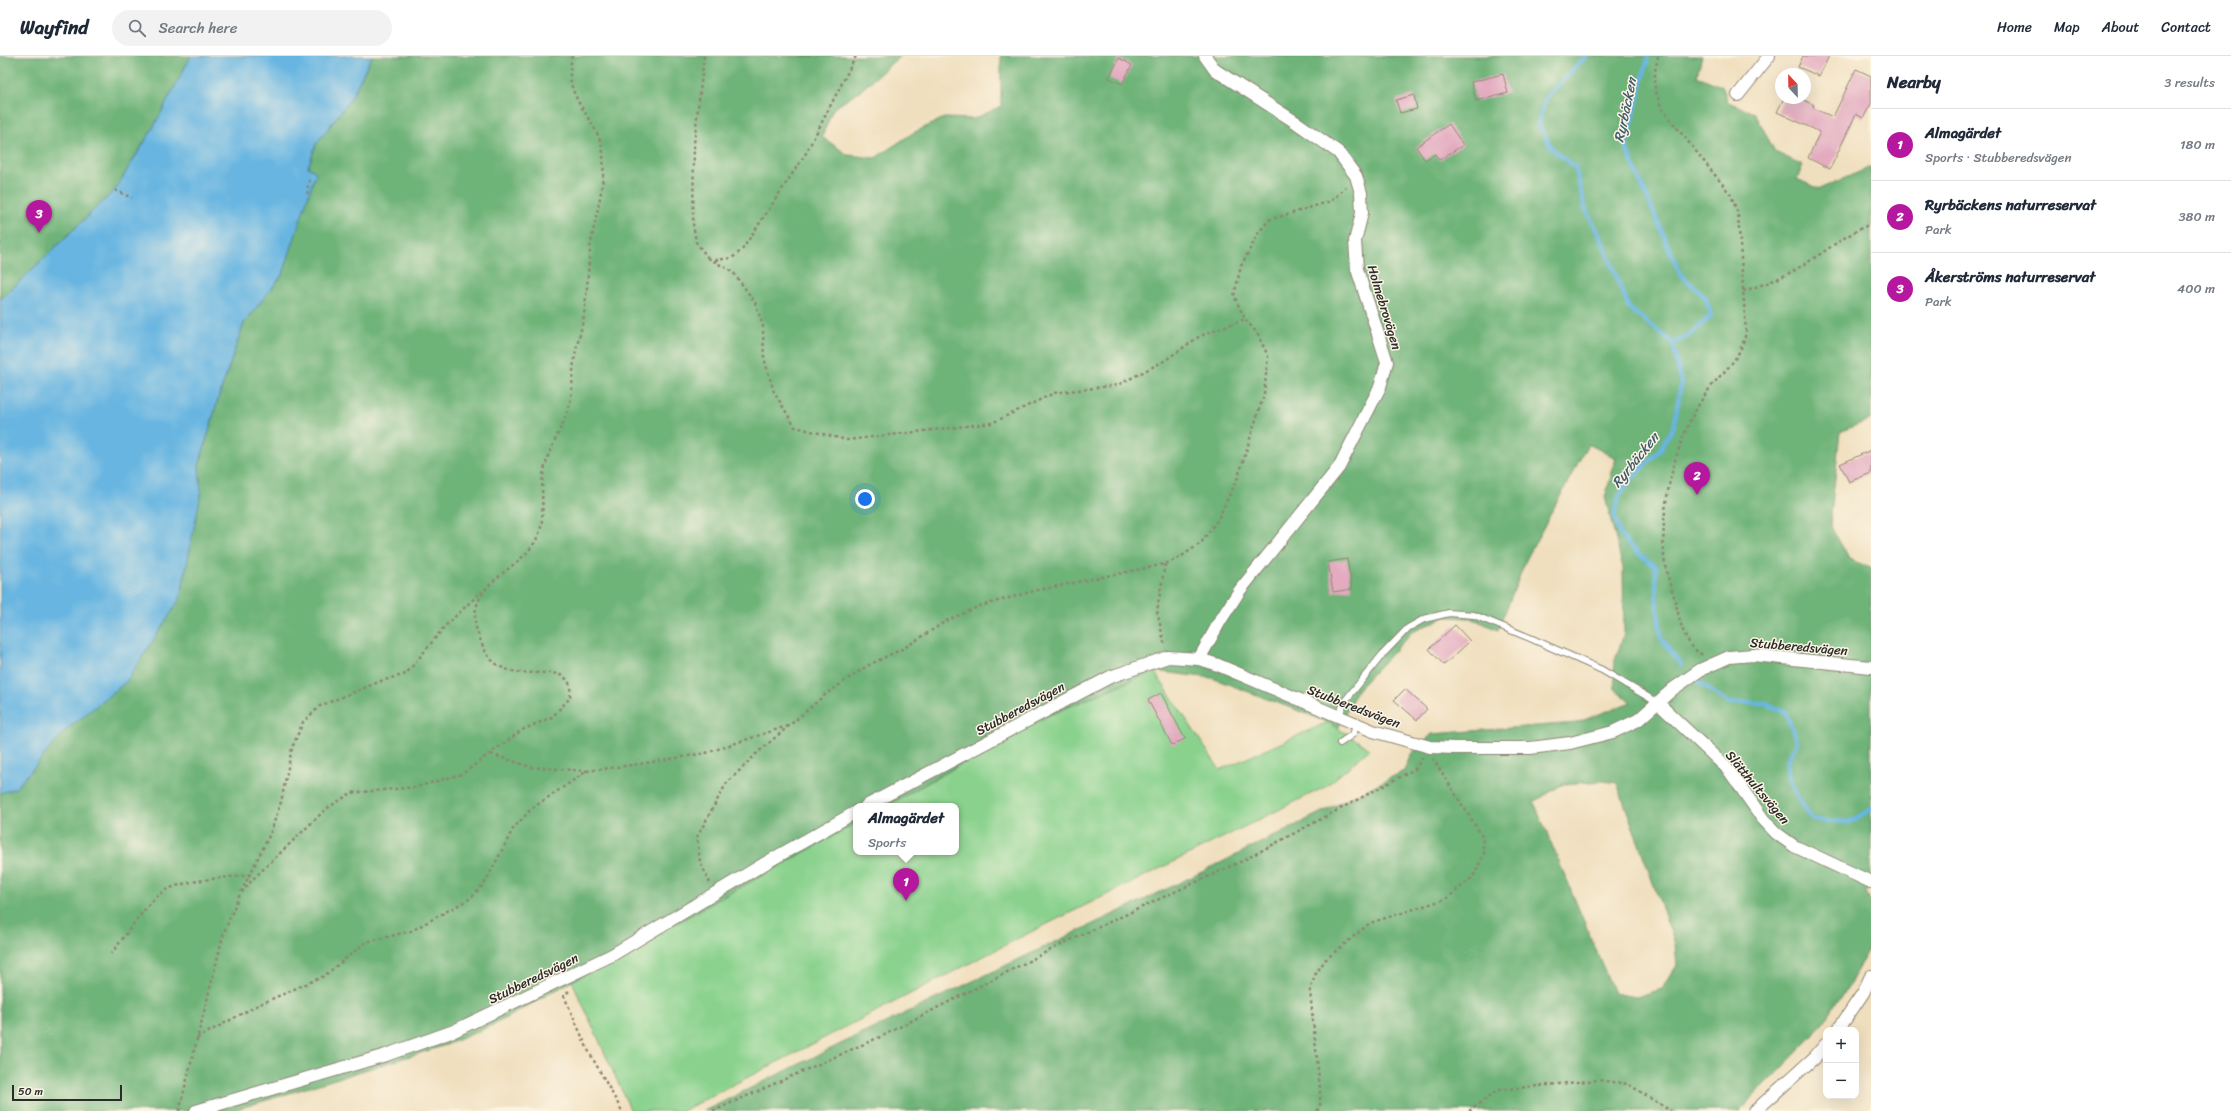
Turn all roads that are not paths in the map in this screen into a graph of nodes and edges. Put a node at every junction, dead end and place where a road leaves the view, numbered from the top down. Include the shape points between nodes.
1 (1205, 56) edge
2 (1769, 56) edge
3 (1738, 94) dead end
4 (1199, 659) junction
5 (1871, 667) edge
6 (1658, 703) junction
7 (1338, 717) junction
8 (1357, 724) junction
9 (1340, 743) dead end
10 (872, 803) edge
11 (853, 814) edge
12 (1871, 882) edge
13 (1871, 976) edge
14 (1840, 1027) edge
15 (1823, 1048) edge
16 (196, 1111) edge
17 (1755, 1111) edge

1 - 4 street, Holmebrovägen via 1215,70 1338,152 1356,176 1361,194 1362,213 1355,241 1357,269 1387,362 1380,387 1339,467 1240,590
2 - 3 street
4 - 7 street, Stubberedsvägen
4 - 10 street, Stubberedsvägen via 1168,657 1110,677
5 - 6 street, Stubberedsvägen via 1753,654 1729,658 1700,670
6 - 7 lane via 1602,670 1530,638 1474,615 1449,613 1424,619 1408,628 1345,700
6 - 8 street, Stubberedsvägen via 1638,720 1613,732 1570,743 1530,748 1430,747
6 - 12 street, Slätthultsvägen via 1728,769 1763,819 1776,832 1794,846
7 - 8 street, Stubberedsvägen
8 - 9 lane via 1353,734
11 - 16 street, Stubberedsvägen via 612,955 454,1031 386,1055
13 - 14 street
15 - 17 street

